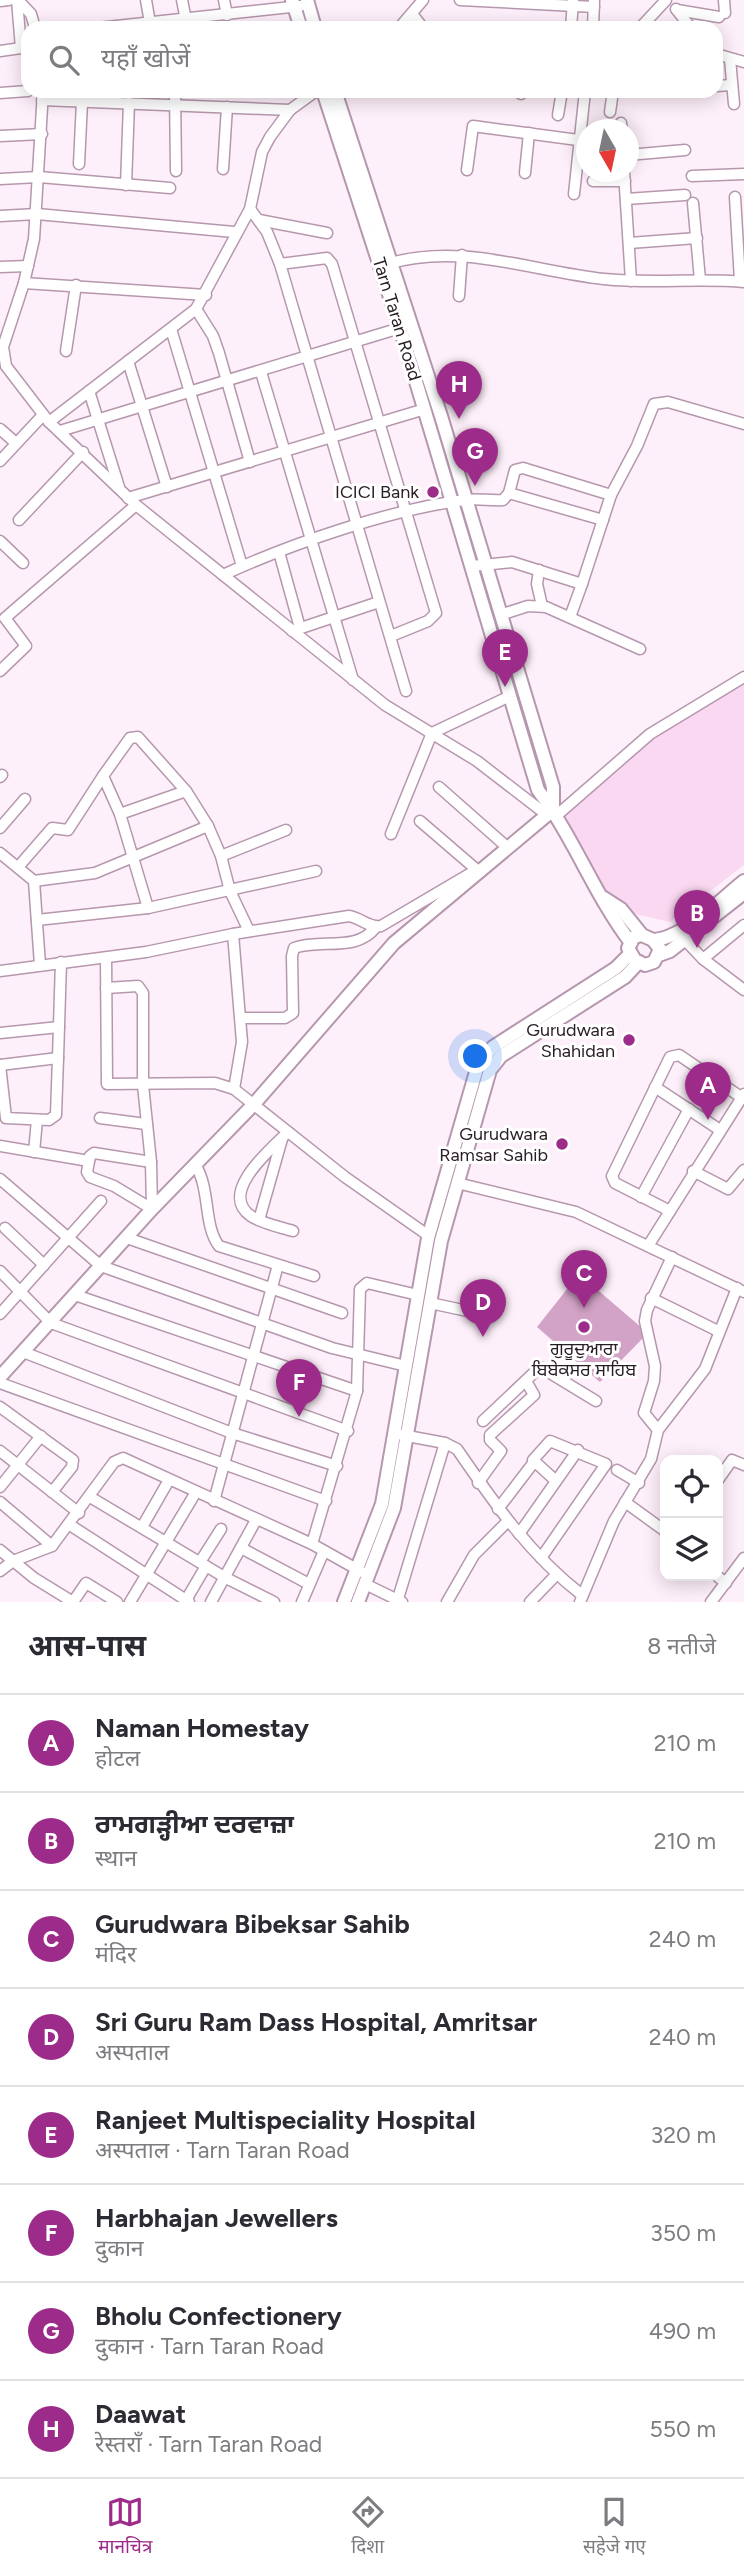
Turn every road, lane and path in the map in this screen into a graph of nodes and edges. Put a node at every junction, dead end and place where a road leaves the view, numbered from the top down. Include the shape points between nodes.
1 (9, 0) edge
2 (17, 0) edge
3 (146, 0) edge
4 (182, 0) edge
5 (224, 0) edge
6 (423, 0) edge
7 (460, 0) edge
8 (668, 0) edge
9 (724, 0) edge
10 (0, 1) edge
11 (493, 1) edge
12 (307, 2) edge
13 (293, 3) edge
14 (573, 3) edge
15 (594, 3) edge
16 (677, 10) junction
17 (227, 15) junction
18 (413, 15) junction
19 (186, 20) joint
20 (33, 21) edge
21 (150, 21) edge
22 (299, 21) edge
23 (313, 21) edge
24 (407, 21) edge
25 (418, 21) edge
26 (572, 21) edge
27 (593, 21) edge
28 (647, 21) edge
29 (686, 21) edge
30 (21, 24) edge
31 (21, 48) edge
32 (0, 51) edge
33 (723, 56) edge
34 (730, 59) junction
35 (744, 62) edge
36 (732, 85) junction
37 (723, 86) edge
38 (21, 92) edge
39 (0, 93) edge
40 (43, 98) edge
41 (56, 98) edge
42 (176, 98) edge
43 (306, 98) edge
44 (326, 98) edge
45 (337, 98) edge
46 (561, 98) edge
47 (584, 98) edge
48 (612, 98) edge
49 (82, 102) junction
50 (129, 103) junction
51 (734, 104) dead end
52 (176, 105) junction
53 (227, 107) junction
54 (290, 110) junction
55 (610, 112) dead end
56 (558, 115) dead end
57 (581, 119) edge
58 (529, 133) junction
59 (41, 134) junction
60 (0, 136) edge
61 (576, 140) edge
62 (685, 150) dead end
63 (639, 154) edge
64 (79, 163) dead end
65 (576, 167) edge
66 (223, 169) dead end
67 (467, 170) dead end
68 (176, 171) dead end
69 (525, 173) dead end
70 (744, 174) edge
71 (692, 176) dead end
72 (39, 177) junction
73 (0, 179) edge
74 (625, 182) edge
75 (126, 185) junction
76 (170, 188) dead end
77 (574, 194) dead end
78 (685, 195) dead end
79 (735, 197) dead end
80 (626, 199) junction
81 (694, 203) dead end
82 (250, 209) junction
83 (37, 214) junction
84 (0, 216) edge
85 (259, 220) junction
86 (234, 232) junction
87 (327, 233) dead end
88 (696, 238) junction
89 (629, 243) junction
90 (462, 255) junction
91 (741, 256) edge
92 (280, 264) junction
93 (386, 264) junction
94 (29, 266) junction
95 (0, 267) edge
96 (631, 281) junction
97 (700, 281) junction
98 (742, 281) edge
99 (24, 283) junction
100 (76, 285) junction
101 (205, 295) junction
102 (459, 296) dead end
103 (195, 309) junction
104 (401, 328) junction
105 (171, 330) junction
106 (355, 342) junction
107 (66, 351) dead end
108 (308, 357) junction
109 (128, 361) junction
110 (261, 372) junction
111 (228, 381) junction
112 (89, 391) junction
113 (188, 391) junction
114 (142, 406) junction
115 (425, 409) junction
116 (46, 419) junction
117 (99, 419) junction
118 (744, 424) edge
119 (380, 425) junction
120 (0, 429) edge
121 (60, 431) junction
122 (331, 439) junction
123 (16, 443) junction
124 (83, 452) junction
125 (284, 452) junction
126 (0, 461) edge
127 (250, 462) junction
128 (214, 473) junction
129 (167, 487) junction
130 (119, 489) junction
131 (509, 493) junction
132 (611, 495) junction
133 (466, 499) junction
134 (132, 502) junction
135 (453, 503) junction
136 (408, 513) junction
137 (19, 520) dead end
138 (603, 520) junction
139 (358, 527) junction
140 (0, 541) edge
141 (311, 541) junction
142 (279, 552) junction
143 (487, 563) junction
144 (23, 564) dead end
145 (242, 566) junction
146 (472, 566) junction
147 (539, 570) junction
148 (223, 575) junction
149 (582, 584) junction
150 (379, 601) junction
151 (542, 606) junction
152 (503, 614) junction
153 (333, 617) junction
154 (570, 617) junction
155 (3, 620) edge
156 (296, 629) junction
157 (391, 636) junction
158 (640, 649) dead end
159 (0, 671) edge
160 (744, 677) edge
161 (353, 680) junction
162 (406, 691) dead end
163 (510, 696) junction
164 (432, 733) junction
165 (103, 776) junction
166 (439, 787) dead end
167 (186, 791) junction
168 (25, 799) dead end
169 (120, 814) junction
170 (552, 814) junction
171 (420, 821) dead end
172 (208, 826) junction
173 (0, 828) edge
174 (286, 830) dead end
175 (391, 834) dead end
176 (508, 848) junction
177 (0, 853) edge
178 (221, 856) junction
179 (134, 857) junction
180 (19, 866) junction
181 (482, 867) junction
182 (316, 871) dead end
183 (34, 881) junction
184 (744, 881) edge
185 (230, 891) junction
186 (744, 893) edge
187 (148, 908) junction
188 (37, 920) junction
189 (744, 925) edge
190 (376, 927) junction
191 (249, 931) junction
192 (233, 934) junction
193 (684, 939) junction
194 (639, 947) junction
195 (659, 955) junction
196 (106, 958) junction
197 (703, 959) junction
198 (61, 962) junction
199 (40, 965) junction
200 (0, 971) edge
201 (106, 988) junction
202 (744, 990) edge
203 (241, 1018) junction
204 (59, 1027) junction
205 (0, 1033) edge
206 (58, 1058) junction
207 (0, 1065) edge
208 (143, 1085) junction
209 (654, 1087) junction
210 (234, 1089) junction
211 (743, 1097) edge
212 (254, 1104) junction
213 (689, 1109) junction
214 (100, 1118) dead end
215 (37, 1120) junction
216 (146, 1124) junction
217 (720, 1130) junction
218 (286, 1134) junction
219 (0, 1146) edge
220 (34, 1152) junction
221 (89, 1161) junction
222 (151, 1162) junction
223 (195, 1164) junction
224 (744, 1170) edge
225 (693, 1171) junction
226 (0, 1179) edge
227 (457, 1183) junction
228 (641, 1197) junction
229 (101, 1201) dead end
230 (152, 1209) junction
231 (670, 1211) junction
232 (259, 1220) junction
233 (5, 1228) dead end
234 (293, 1231) dead end
235 (429, 1236) junction
236 (68, 1238) junction
237 (127, 1238) junction
238 (648, 1246) junction
239 (672, 1257) junction
240 (44, 1265) junction
241 (278, 1265) junction
242 (101, 1266) junction
243 (0, 1271) edge
244 (314, 1276) dead end
245 (271, 1289) junction
246 (740, 1290) edge
247 (21, 1291) junction
248 (75, 1295) junction
249 (418, 1295) junction
250 (651, 1298) junction
251 (430, 1303) junction
252 (342, 1313) dead end
253 (0, 1314) edge
254 (491, 1316) dead end
255 (51, 1323) junction
256 (262, 1323) junction
257 (419, 1329) junction
258 (719, 1331) junction
259 (23, 1352) junction
260 (358, 1356) junction
261 (252, 1358) junction
262 (406, 1366) junction
263 (0, 1377) edge
264 (526, 1381) junction
265 (0, 1383) edge
266 (357, 1391) junction
267 (243, 1394) junction
268 (596, 1401) dead end
269 (0, 1406) edge
270 (482, 1421) dead end
271 (658, 1430) junction
272 (348, 1431) junction
273 (232, 1433) junction
274 (400, 1434) junction
275 (41, 1436) junction
276 (444, 1443) junction
277 (578, 1450) junction
278 (0, 1451) edge
279 (534, 1462) junction
280 (18, 1465) junction
281 (223, 1465) junction
282 (744, 1465) edge
283 (337, 1466) junction
284 (617, 1469) dead end
285 (723, 1473) edge
286 (169, 1480) junction
287 (555, 1481) junction
288 (478, 1483) junction
289 (639, 1483) junction
290 (0, 1487) edge
291 (52, 1492) junction
292 (196, 1492) junction
293 (90, 1497) junction
294 (326, 1500) junction
295 (214, 1501) junction
296 (0, 1502) edge
297 (625, 1502) junction
298 (498, 1509) junction
299 (79, 1513) junction
300 (256, 1520) junction
301 (507, 1521) junction
302 (69, 1525) junction
303 (142, 1527) junction
304 (660, 1527) edge
305 (221, 1529) dead end
306 (519, 1534) junction
307 (168, 1543) junction
308 (312, 1544) junction
309 (52, 1546) junction
310 (241, 1548) junction
311 (0, 1550) edge
312 (324, 1550) junction
313 (541, 1558) junction
314 (744, 1558) edge
315 (13, 1561) junction
316 (203, 1564) junction
317 (0, 1571) edge
318 (147, 1574) junction
319 (556, 1575) junction
320 (363, 1576) junction
321 (723, 1577) edge
322 (226, 1578) junction
323 (720, 1581) edge
324 (309, 1584) junction
325 (581, 1598) edge
326 (187, 1601) edge
327 (399, 1601) edge
328 (73, 1602) edge
329 (117, 1602) edge
330 (130, 1602) edge
331 (211, 1602) edge
332 (275, 1602) edge
333 (302, 1602) edge
334 (344, 1602) edge
335 (358, 1602) edge
336 (447, 1602) edge
337 (530, 1602) edge
338 (711, 1602) edge

1 - 10 street
2 - 20 street
2 - 30 street
3 - 21 street
4 - 19 street
5 - 17 street
6 - 18 street
7 - 11 street
8 - 16 street
8 - 28 street
9 - 16 street via 722,15
11 - 14 street
12 - 13 street
12 - 23 main road
13 - 17 street
13 - 22 main road
14 - 15 street
14 - 26 street
15 - 27 street
16 - 29 street
17 - 19 street
18 - 24 street
18 - 25 street
31 - 32 street
33 - 34 street
34 - 35 street
34 - 36 street
36 - 37 street
36 - 51 street
38 - 39 street
40 - 59 street
41 - 49 street
42 - 52 street
43 - 54 street
44 - 93 main road, Tarn Taran Road
45 - 93 main road, Tarn Taran Road
46 - 56 street
47 - 57 street
48 - 55 street
49 - 50 street
49 - 64 street
50 - 52 street
50 - 75 street
52 - 53 street
52 - 68 street
53 - 54 street
53 - 66 street
54 - 82 street via 262,152
58 - 61 street
58 - 67 street via 473,126
58 - 69 street
59 - 60 street
59 - 72 street
62 - 63 street
65 - 77 street
70 - 71 street
72 - 73 street
72 - 75 street
72 - 83 street
74 - 80 street
75 - 76 street
78 - 80 street
79 - 91 street
80 - 89 street
81 - 88 street
82 - 85 street
82 - 86 street
83 - 84 street
83 - 86 street
83 - 94 street
85 - 87 street
85 - 92 street
86 - 101 street
88 - 89 street
88 - 97 street
89 - 96 street
90 - 93 street
90 - 96 street
90 - 102 street
91 - 98 street
92 - 106 street via 327,258
92 - 108 street
93 - 104 main road, Tarn Taran Road
93 - 133 main road, Tarn Taran Road
94 - 95 street
94 - 99 street
96 - 97 street
97 - 98 street
99 - 100 street
99 - 116 street via 3,356
100 - 101 street
100 - 107 street
101 - 103 street
103 - 105 street
103 - 111 street via 213,336
104 - 106 street
104 - 115 main road, Tarn Taran Road
105 - 109 street
105 - 113 street
106 - 108 street
106 - 119 street
108 - 110 street
108 - 122 street
109 - 112 street
109 - 114 street
110 - 111 street
110 - 125 street
111 - 113 street
111 - 127 street
112 - 116 street
112 - 117 street
113 - 114 street
113 - 128 street
114 - 117 street
114 - 129 street
115 - 119 street
115 - 135 main road, Tarn Taran Road
116 - 121 street
116 - 123 street
117 - 121 street
117 - 130 street
118 - 132 street via 668,402 654,404
119 - 122 street
119 - 136 street
120 - 123 street
121 - 124 street
122 - 125 street
122 - 139 street
123 - 126 street
124 - 130 street
124 - 137 street
125 - 127 street
125 - 141 street
127 - 128 street
128 - 129 street
128 - 145 street
129 - 134 street
130 - 134 street
131 - 132 street via 515,470 523,468
131 - 133 street via 503,500
131 - 138 street
132 - 138 street
133 - 135 street
133 - 143 main road, Tarn Taran Road
134 - 148 street
134 - 155 street
135 - 136 street
135 - 146 main road, Tarn Taran Road
136 - 139 street
136 - 157 street via 436,613
138 - 149 street
139 - 141 street
139 - 150 street
140 - 144 street
141 - 142 street
141 - 153 street
142 - 145 street
142 - 156 street
143 - 146 street
143 - 147 street via 512,562
143 - 152 main road, Tarn Taran Road
145 - 148 street
146 - 163 main road, Tarn Taran Road
147 - 149 street
147 - 151 street
148 - 156 street
149 - 154 street
150 - 153 street
150 - 157 street
151 - 152 street
151 - 154 street
152 - 170 main road, Tarn Taran Road via 553,787
153 - 156 street
153 - 161 street
154 - 158 street
155 - 159 street via 26,646
156 - 161 street
157 - 162 street
160 - 170 street via 650,734
161 - 164 street
163 - 164 street
163 - 170 main road, Tarn Taran Road via 538,790
164 - 170 street
164 - 175 street
165 - 167 street via 134,736
165 - 169 street
165 - 180 street via 68,830 52,828
166 - 176 street
167 - 169 street
167 - 172 street
168 - 173 street
169 - 179 street
170 - 176 main road
170 - 194 main road via 604,898 621,909
171 - 181 street
172 - 178 street
172 - 179 street
174 - 178 street
176 - 181 main road
177 - 180 street
178 - 185 street
179 - 183 street via 95,873
179 - 187 street
180 - 183 street
181 - 190 street
181 - 212 main road via 394,943
182 - 185 street
183 - 188 street
184 - 194 main road via 678,932
185 - 187 street
185 - 191 street
186 - 193 main road
187 - 188 street
188 - 199 street
189 - 197 street
190 - 191 street via 349,916
190 - 203 street via 356,942 295,948 293,1013 285,1018
191 - 192 street
192 - 196 street
192 - 203 street
193 - 195 main road
193 - 197 street
194 - 195 main road via 660,949
194 - 195 main road via 645,965
194 - 227 main road via 625,977 501,1056 490,1070
194 - 235 main road via 616,968 492,1047 478,1065
196 - 198 street
196 - 201 street
197 - 202 street
198 - 199 street
198 - 204 street
199 - 200 street
201 - 208 street via 105,1080 111,1086
201 - 208 street via 142,988
203 - 210 street
204 - 205 street
204 - 206 street
206 - 207 street
206 - 215 street via 56,1115
207 - 215 street via 6,1118
208 - 210 street via 215,1083
208 - 216 street
209 - 211 street via 675,1054
209 - 213 street
209 - 228 street via 612,1176 615,1183
210 - 212 street
211 - 217 street
212 - 218 street
212 - 223 main road
213 - 217 street
213 - 228 street
214 - 216 street
215 - 220 street
216 - 222 street
217 - 225 street
218 - 232 street
218 - 232 street via 244,1179 243,1203
218 - 235 street
219 - 220 street
220 - 221 street
221 - 222 street via 94,1153
221 - 230 street via 90,1177
222 - 230 street
223 - 230 main road
223 - 241 street via 205,1184 219,1246
224 - 225 street via 728,1189
225 - 231 street
226 - 236 street
227 - 238 street via 576,1212
227 - 251 main road
228 - 231 street
229 - 236 street
230 - 237 main road
231 - 238 street
232 - 234 street
233 - 240 street
235 - 249 main road
236 - 240 street
236 - 242 street
237 - 242 main road
237 - 245 street
238 - 239 street
239 - 246 street
239 - 250 street
240 - 247 street
241 - 244 street
241 - 245 street
242 - 248 main road
242 - 256 street
243 - 247 street
245 - 252 street
245 - 256 street
246 - 258 street
247 - 253 street
247 - 255 street
248 - 255 main road
248 - 261 street
249 - 257 main road
249 - 260 street via 363,1285 356,1324
250 - 258 street
250 - 271 street via 645,1321 654,1381 644,1413
251 - 254 street
251 - 257 main road
255 - 259 main road
255 - 267 street
256 - 260 street
256 - 261 street
257 - 262 main road
257 - 274 main road
258 - 271 street via 705,1369
259 - 263 main road
259 - 273 street
260 - 262 street
260 - 266 street
261 - 266 street
261 - 267 street
262 - 274 main road
264 - 268 street via 544,1367
264 - 270 street
264 - 288 street via 534,1395 490,1435 501,1451
265 - 281 street
266 - 272 street
267 - 272 street
267 - 273 street
269 - 275 street
271 - 289 street
272 - 283 street
273 - 281 street
273 - 283 street
274 - 276 street
274 - 320 main road
275 - 280 street
275 - 291 street via 73,1460
276 - 288 street via 457,1449
276 - 327 street
277 - 279 street via 550,1441
277 - 287 street
277 - 313 street via 606,1464
278 - 280 street
279 - 287 street
279 - 298 street
280 - 290 street
280 - 291 street
281 - 294 street
281 - 295 street
282 - 285 street via 732,1460
283 - 294 street
284 - 289 street
286 - 292 street
286 - 293 street via 118,1459
286 - 303 street
287 - 306 street
288 - 298 street
289 - 297 street
291 - 299 street
292 - 295 street
292 - 307 street
293 - 299 street
293 - 303 street
294 - 308 street
295 - 300 street
296 - 309 street
297 - 304 street
297 - 325 street
298 - 301 street
299 - 302 street
300 - 308 street
300 - 310 street
301 - 306 street
301 - 336 street via 474,1555
302 - 309 street
302 - 318 street
303 - 307 street
305 - 316 street
306 - 313 street
307 - 316 street
307 - 318 street
308 - 312 street
309 - 315 street
310 - 322 street
310 - 324 street
311 - 315 street
312 - 320 street
312 - 324 street
313 - 319 street
314 - 321 street
315 - 317 street
315 - 328 street
316 - 322 street
316 - 326 street
318 - 326 street
318 - 330 street
319 - 325 street
319 - 337 street
320 - 327 street
320 - 334 main road
320 - 335 main road
322 - 331 street
322 - 332 street
323 - 338 street
324 - 333 street
328 - 329 street via 86,1583

